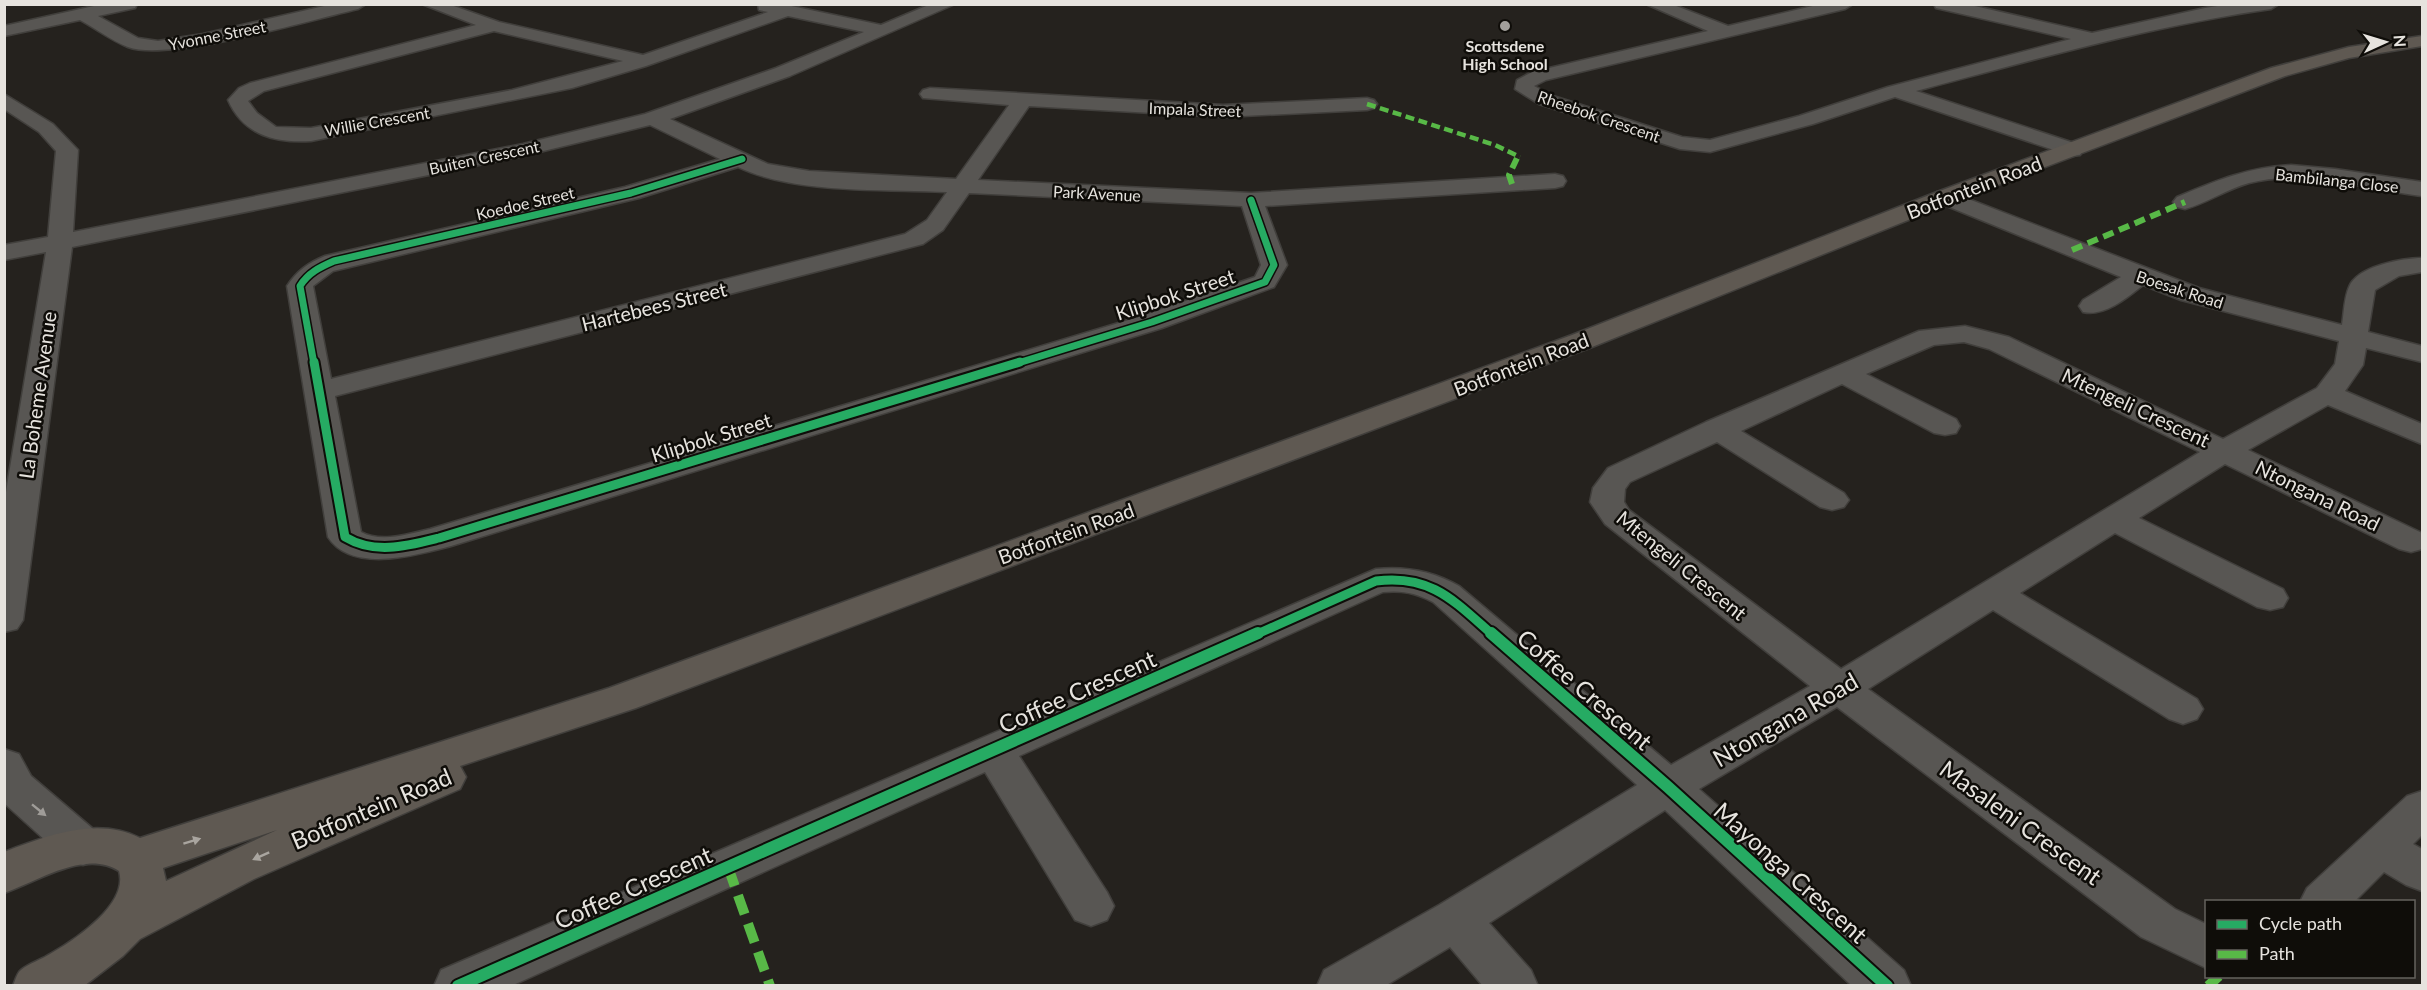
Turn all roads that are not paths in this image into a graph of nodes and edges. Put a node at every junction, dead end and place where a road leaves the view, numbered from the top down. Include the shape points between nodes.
1 (129, 4) edge
2 (358, 4) edge
3 (430, 4) edge
4 (757, 4) edge
5 (947, 4) edge
6 (1654, 4) edge
7 (1845, 4) edge
8 (1942, 4) edge
9 (2271, 4) edge
10 (786, 11) junction
11 (83, 14) junction
12 (494, 26) junction
13 (4, 31) edge
14 (883, 31) junction
15 (1727, 32) junction
16 (2094, 38) junction
17 (2422, 41) edge
18 (643, 61) junction
19 (1895, 91) junction
20 (930, 94) dead end
21 (4, 100) edge
22 (1022, 101) junction
23 (1367, 104) dead end
24 (652, 118) junction
25 (2072, 150) junction
26 (742, 159) junction
27 (1555, 181) dead end
28 (963, 185) junction
29 (2422, 189) edge
30 (1945, 197) junction
31 (1251, 200) junction
32 (2185, 202) dead end
33 (60, 242) junction
34 (4, 253) edge
35 (2422, 265) edge
36 (313, 271) joint
37 (2138, 276) junction
38 (2092, 306) dead end
39 (2355, 338) junction
40 (2422, 354) edge
41 (1843, 373) junction
42 (321, 391) junction
43 (2327, 394) junction
44 (1945, 426) dead end
45 (1717, 429) junction
46 (2422, 435) edge
47 (2226, 450) junction
48 (1832, 500) dead end
49 (2115, 520) junction
50 (2411, 541) dead end
51 (1992, 593) junction
52 (2270, 598) dead end
53 (4, 620) edge
54 (1839, 688) junction
55 (622, 698) junction
56 (2183, 709) dead end
57 (993, 750) junction
58 (4, 765) edge
59 (1668, 788) junction
60 (2422, 808) edge
61 (83, 847) junction
62 (2381, 847) junction
63 (136, 858) junction
64 (2422, 872) edge
65 (4, 874) edge
66 (2325, 900) edge
67 (1091, 906) dead end
68 (1456, 919) junction
69 (122, 925) junction
70 (2205, 946) edge
71 (81, 971) edge
72 (37, 986) edge
73 (458, 986) edge
74 (1341, 986) edge
75 (1514, 986) edge
76 (1887, 986) edge

1 - 11 street
2 - 11 street, Yvonne Street via 158,46 133,43
3 - 12 street
4 - 10 street
5 - 14 street, Buiten Crescent
6 - 15 street
7 - 15 street, Rheebok Crescent
8 - 16 street, Rheebok Crescent
9 - 16 street, Rheebok Crescent via 2205,13
10 - 14 street
10 - 18 street, Willie Crescent
11 - 13 street
12 - 18 street
12 - 18 street, Willie Crescent via 257,87 238,100 257,123 273,133 301,135 502,97
14 - 24 street, Buiten Crescent via 783,72
15 - 19 street, Rheebok Crescent via 1539,76 1529,79 1525,89 1546,100 1680,143 1710,146
16 - 19 street, Rheebok Crescent
17 - 25 main road, Botfontein Road via 2329,55
19 - 25 street
20 - 22 street, Impala Street
21 - 33 street, La Boheme Avenue via 46,128 67,150
22 - 23 street, Impala Street via 1223,111
22 - 28 street
24 - 26 street, Park Avenue
24 - 33 street, Buiten Crescent via 523,150
25 - 30 main road, Botfontein Road
26 - 28 street, Park Avenue via 781,175
26 - 36 street, Koedoe Street via 632,194 333,261
27 - 31 street, Park Avenue
28 - 31 street, Park Avenue
28 - 42 street, Hartebees Street via 935,225 914,239
29 - 32 street, Bambilanga Close via 2270,172 2247,176
30 - 37 street, Boesak Road
30 - 55 main road, Botfontein Road via 1582,341
31 - 42 street, Klipbok Street via 1274,265 1265,282 1249,289 1119,332 413,544 370,547 355,545 345,537
33 - 34 street, Buiten Crescent
33 - 53 street, La Boheme Avenue
35 - 39 street, Ntongana Road via 2378,273 2362,287
36 - 42 street, Klipbok Street via 300,286
37 - 38 street
37 - 39 street, Boesak Road via 2190,294
39 - 40 street, Boesak Road
39 - 43 street, Ntongana Road via 2349,364
41 - 44 street
41 - 45 street, Mtengeli Crescent
41 - 47 street, Mtengeli Crescent via 1929,337 1979,337
43 - 46 street
43 - 47 street, Ntongana Road
45 - 48 street
45 - 54 street, Mtengeli Crescent via 1619,475 1609,488 1607,502 1617,517
47 - 49 street, Ntongana Road
47 - 50 street, Ntongana Road
49 - 51 street, Ntongana Road
49 - 52 street
51 - 54 street, Ntongana Road
51 - 56 street
54 - 59 street, Ntongana Road
54 - 70 street, Masaleni Crescent via 2158,923
63 -> 55 main road, Botfontein Road
55 -> 69 main road, Botfontein Road via 238,866
57 - 59 street, Coffee Crescent via 1376,581 1405,579 1446,594
57 - 67 street
57 - 73 street, Coffee Crescent
58 -> 61 street via 16,788
59 - 68 street, Ntongana Road
59 - 76 street, Mayonga Crescent
60 - 62 street
61 - 63 main road via 115,847
61 - 65 main road via 48,854
62 - 64 street
62 - 66 street
63 - 69 main road via 144,875 140,898
68 - 74 street, Ntongana Road
68 - 75 street
69 - 71 main road
71 - 72 main road

